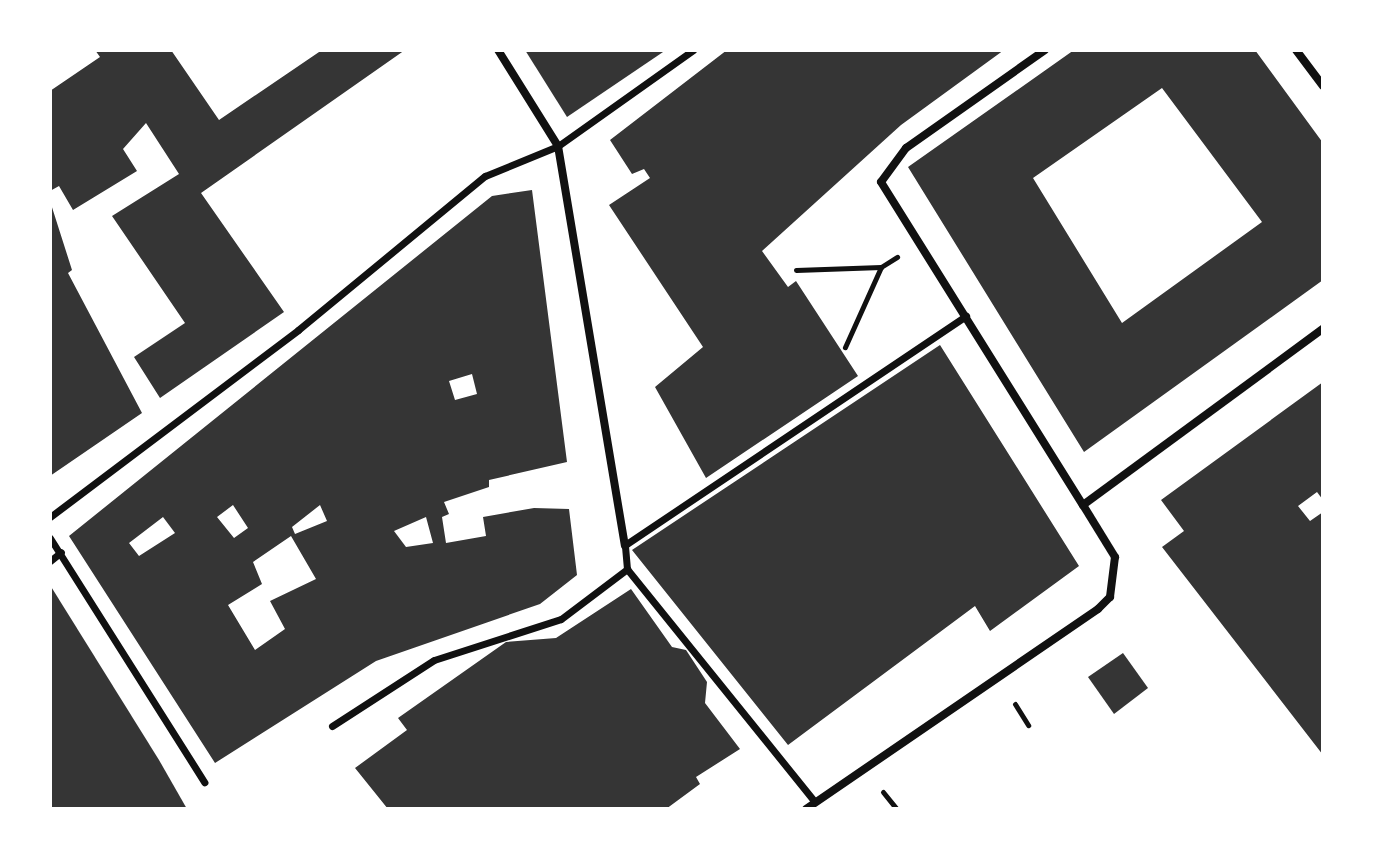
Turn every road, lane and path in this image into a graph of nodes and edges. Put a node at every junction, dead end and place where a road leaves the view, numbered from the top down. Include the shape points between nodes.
1 (498, 50) edge
2 (693, 50) edge
3 (1045, 50) edge
4 (1296, 50) edge
5 (1323, 86) edge
6 (558, 146) junction
7 (796, 270) dead end
8 (966, 316) junction
9 (1323, 329) edge
10 (845, 347) dead end
11 (1083, 505) junction
12 (50, 517) edge
13 (50, 538) edge
14 (625, 545) junction
15 (61, 552) junction
16 (50, 561) edge
17 (627, 569) junction
18 (1015, 704) dead end
19 (1028, 725) dead end
20 (332, 726) dead end
21 (204, 782) dead end
22 (883, 792) dead end
23 (815, 802) junction
24 (896, 808) edge
25 (806, 809) edge

1 - 6 street
2 - 6 street
3 - 8 street via 906,148 881,182
4 - 5 street
6 - 12 street via 485,176 298,330
6 - 14 street
7 - 10 path via 881,267
8 - 11 street
8 - 14 street
9 - 11 street
11 - 23 street via 1115,557 1110,597
13 - 15 street
14 - 17 street
15 - 16 street
15 - 21 street
17 - 20 street via 561,619 434,660
17 - 23 street
18 - 19 path
22 - 24 path
23 - 25 street

